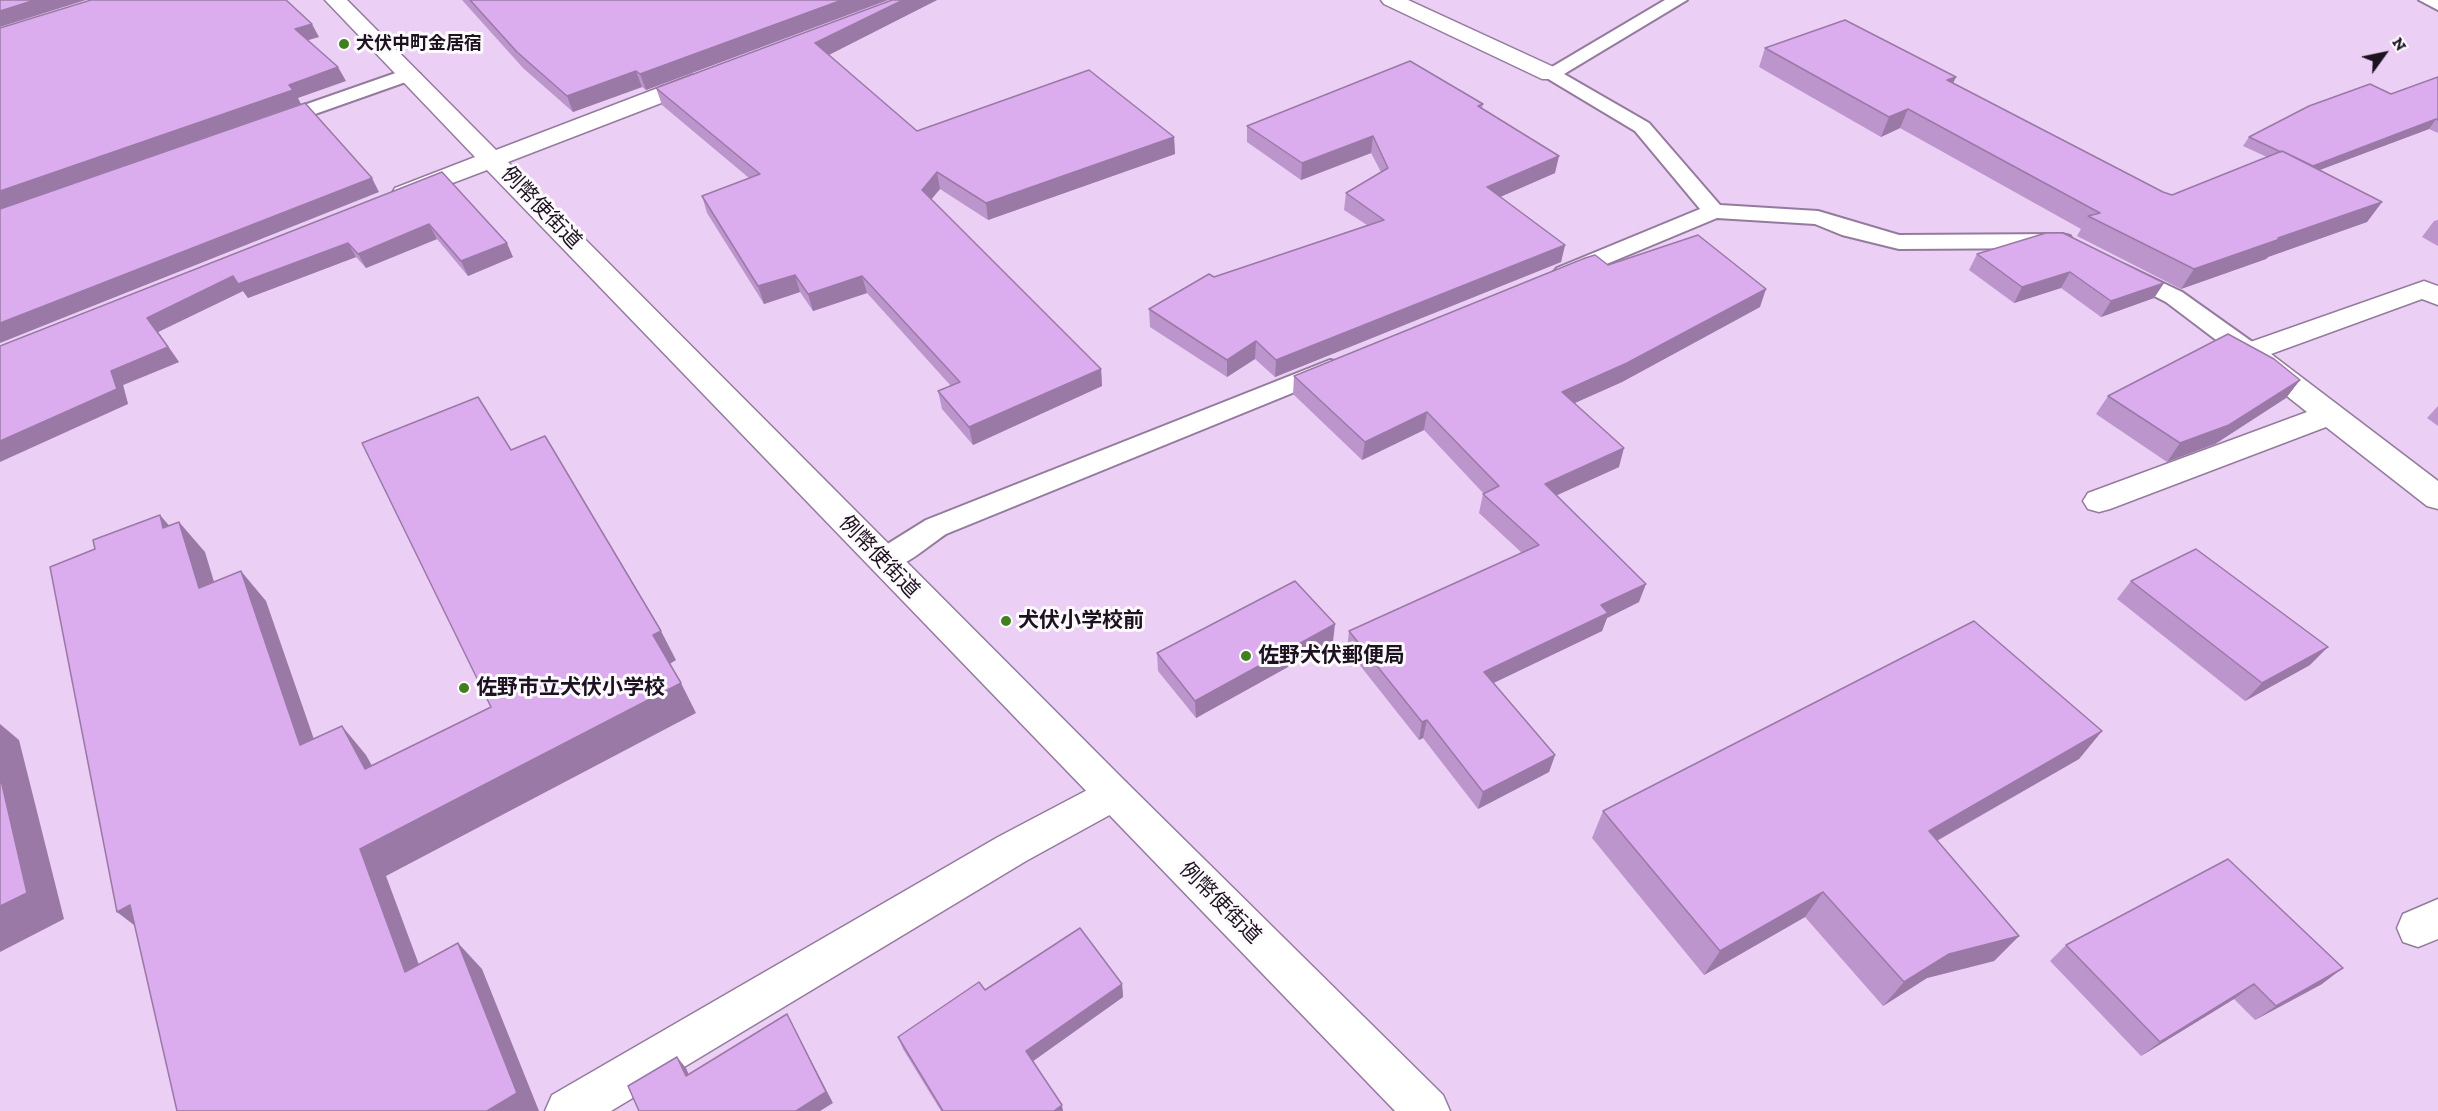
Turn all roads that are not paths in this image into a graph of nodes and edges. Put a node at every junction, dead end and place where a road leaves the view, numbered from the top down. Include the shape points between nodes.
1 (335, 0) edge
2 (1391, 0) edge
3 (1678, 0) edge
4 (2428, 0) edge
5 (2438, 5) edge
6 (724, 71) edge
7 (410, 74) junction
8 (1550, 74) junction
9 (255, 129) edge
10 (492, 158) junction
11 (382, 202) edge
12 (1714, 211) junction
13 (2080, 250) edge
14 (2101, 260) edge
15 (1541, 283) edge
16 (2438, 297) edge
17 (2249, 352) junction
18 (1354, 358) edge
19 (2330, 414) junction
20 (2438, 498) edge
21 (2099, 501) dead end
22 (884, 561) junction
23 (1112, 794) junction
24 (568, 1111) edge
25 (1427, 1111) edge

1 - 7 main road, 例幣使街道
2 - 8 main road
3 - 8 lane
4 - 5 lane
6 - 10 main road
7 - 9 lane
7 - 10 main road, 例幣使街道
8 - 12 lane via 1642,127
10 - 11 main road
10 - 22 main road, 例幣使街道
12 - 13 lane via 1818,218 1899,242 2059,239
12 - 15 lane
14 - 17 lane via 2174,297
16 - 17 main road via 2424,290
17 - 19 main road
18 - 22 lane via 936,528
19 - 20 main road
19 - 21 main road
22 - 23 main road, 例幣使街道
23 - 24 main road
23 - 25 main road, 例幣使街道

